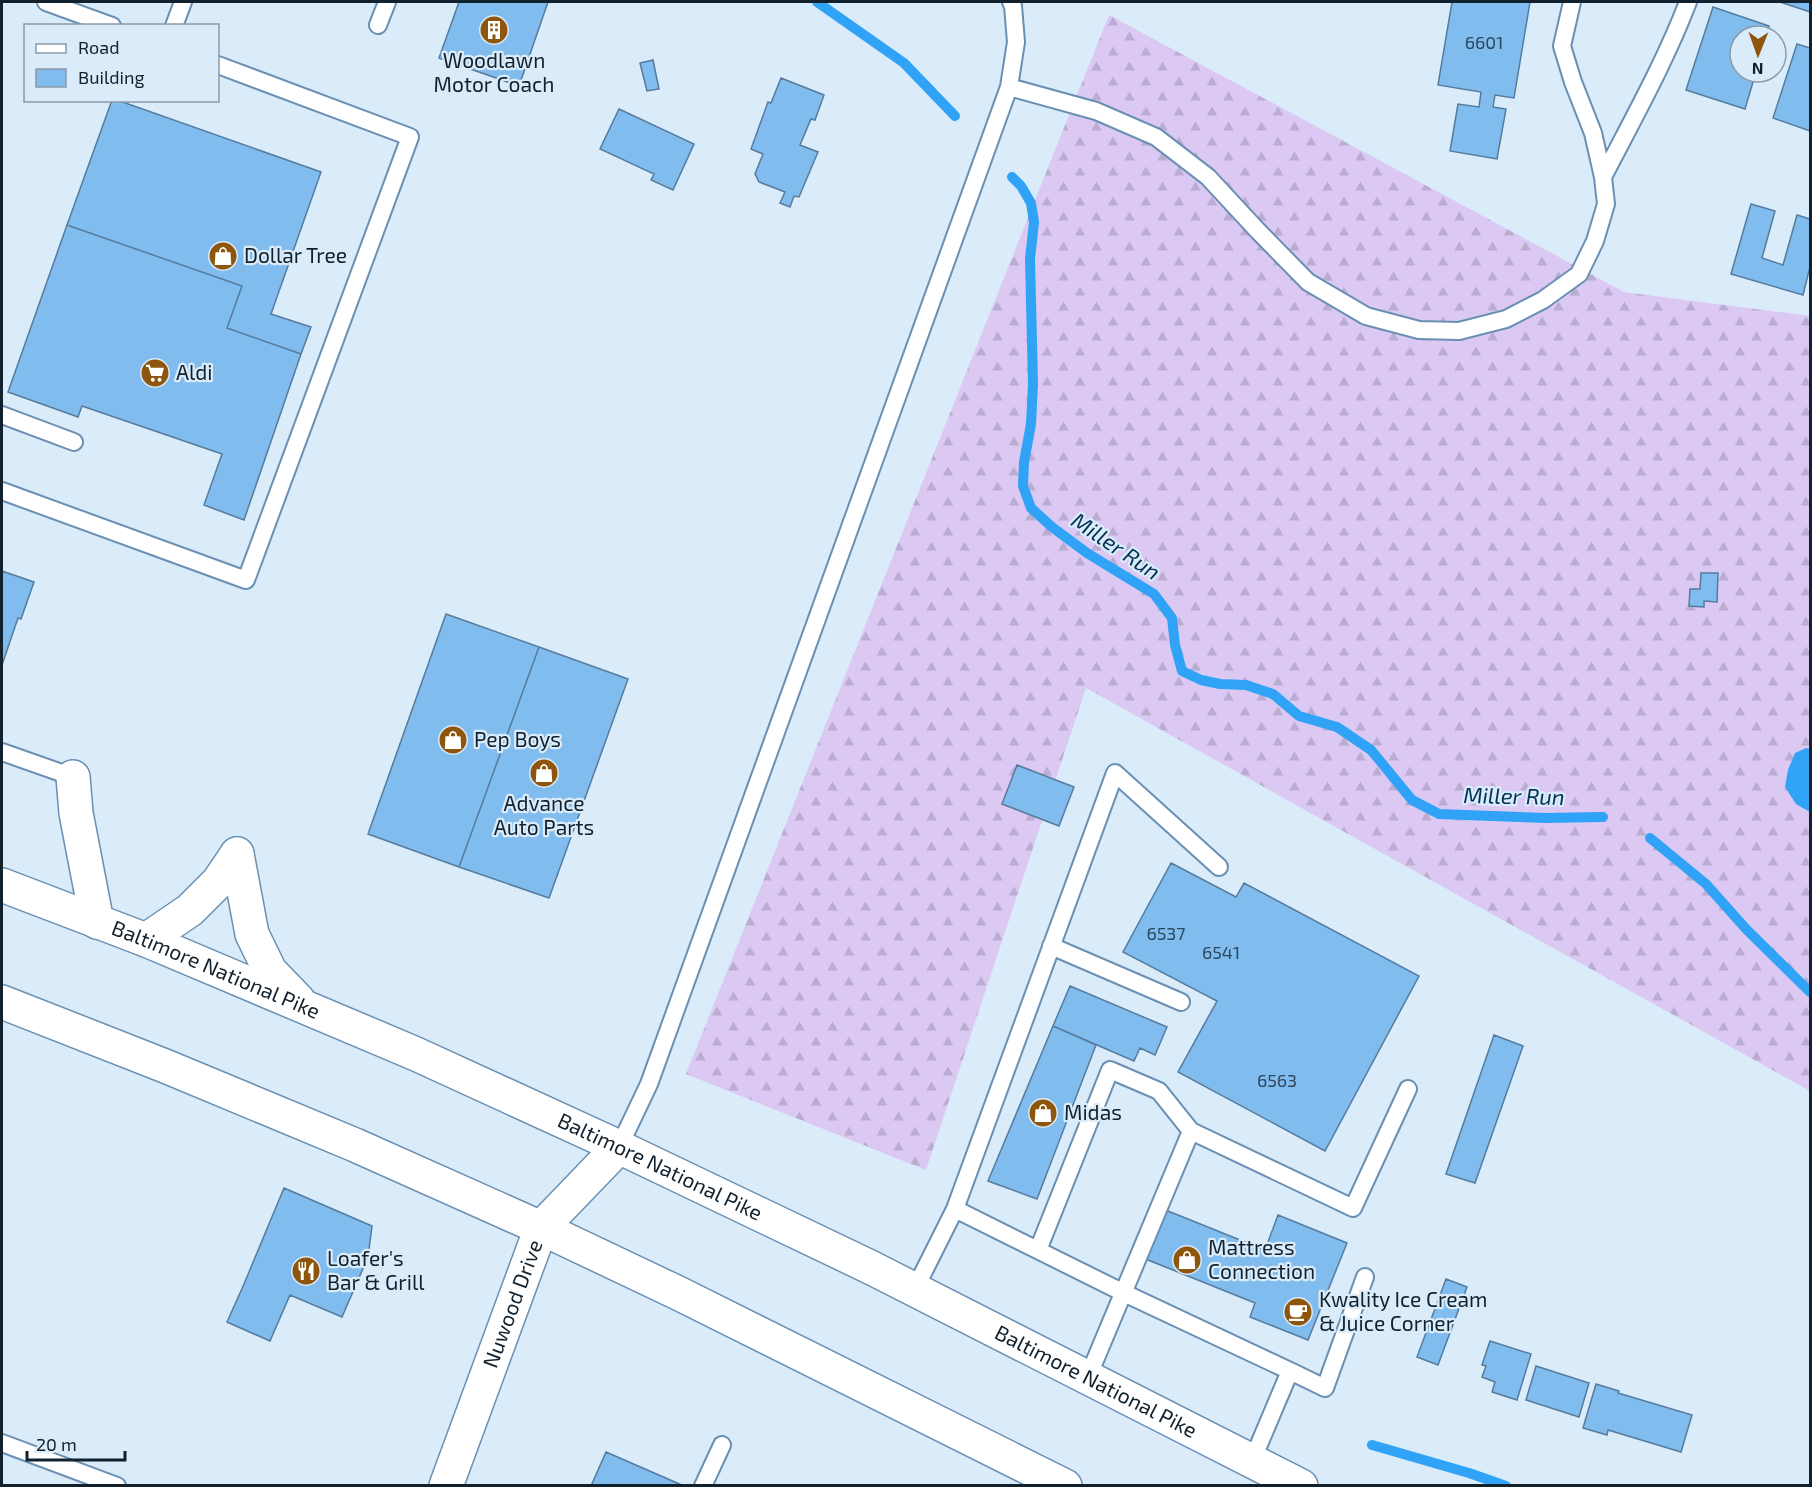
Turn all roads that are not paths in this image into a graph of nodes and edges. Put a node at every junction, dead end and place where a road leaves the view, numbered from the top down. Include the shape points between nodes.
1 (46, 2) edge
2 (183, 2) edge
3 (387, 2) edge
4 (1011, 2) edge
5 (1572, 2) edge
6 (1689, 2) edge
7 (72, 6) edge
8 (108, 24) edge
9 (175, 24) edge
10 (378, 25) dead end
11 (219, 65) edge
12 (1009, 87) junction
13 (1603, 177) junction
14 (2, 416) edge
15 (74, 442) dead end
16 (2, 490) edge
17 (2, 752) edge
18 (73, 777) joint
19 (1219, 867) dead end
20 (2, 885) edge
21 (97, 922) junction
22 (146, 940) junction
23 (1051, 946) junction
24 (2, 1002) edge
25 (1180, 1002) dead end
26 (303, 1006) junction
27 (1408, 1089) dead end
28 (1191, 1131) junction
29 (619, 1147) junction
30 (955, 1209) junction
31 (541, 1227) junction
32 (1038, 1250) junction
33 (1365, 1277) dead end
34 (915, 1289) junction
35 (1124, 1293) junction
36 (1290, 1371) junction
37 (1088, 1377) junction
38 (2, 1443) edge
39 (722, 1445) dead end
40 (1252, 1461) junction
41 (1023, 1476) edge
42 (117, 1485) edge
43 (446, 1485) edge
44 (703, 1485) edge
45 (1065, 1485) edge
46 (1301, 1485) edge

1 - 7 lane
2 - 9 lane
3 - 10 lane
4 - 12 lane via 1016,42
5 - 13 lane via 1562,46 1593,133
6 - 13 lane
7 - 8 lane
11 - 16 lane via 410,137 246,580
12 - 13 lane via 1096,111 1156,137 1209,177 1308,282 1366,316 1419,330 1459,331 1506,319 1543,300 1579,274 1595,241 1606,204
12 - 29 lane via 649,1084
14 - 15 lane
17 - 18 lane
18 - 21 main road
19 - 23 lane via 1116,773
20 - 21 main road, Baltimore National Pike
21 - 22 main road, Baltimore National Pike
22 - 26 main road, Baltimore National Pike
22 - 26 main road via 190,910 218,882 237,854 252,934 270,971
23 - 25 lane
23 - 30 lane
24 - 31 main road via 355,1145
26 - 29 main road, Baltimore National Pike
27 - 28 lane via 1353,1208
28 - 32 lane via 1159,1091 1110,1070
28 - 35 lane
29 - 31 main road, Nuwood Drive
29 - 34 main road, Baltimore National Pike
30 - 32 lane
30 - 34 lane
31 - 41 main road via 678,1293
31 - 43 main road, Nuwood Drive
32 - 35 lane
33 - 36 lane via 1325,1388
34 - 37 main road, Baltimore National Pike
35 - 36 lane
35 - 37 lane
36 - 40 lane
37 - 40 main road, Baltimore National Pike
38 - 42 lane
39 - 44 lane
40 - 46 main road, Baltimore National Pike
41 - 45 main road

